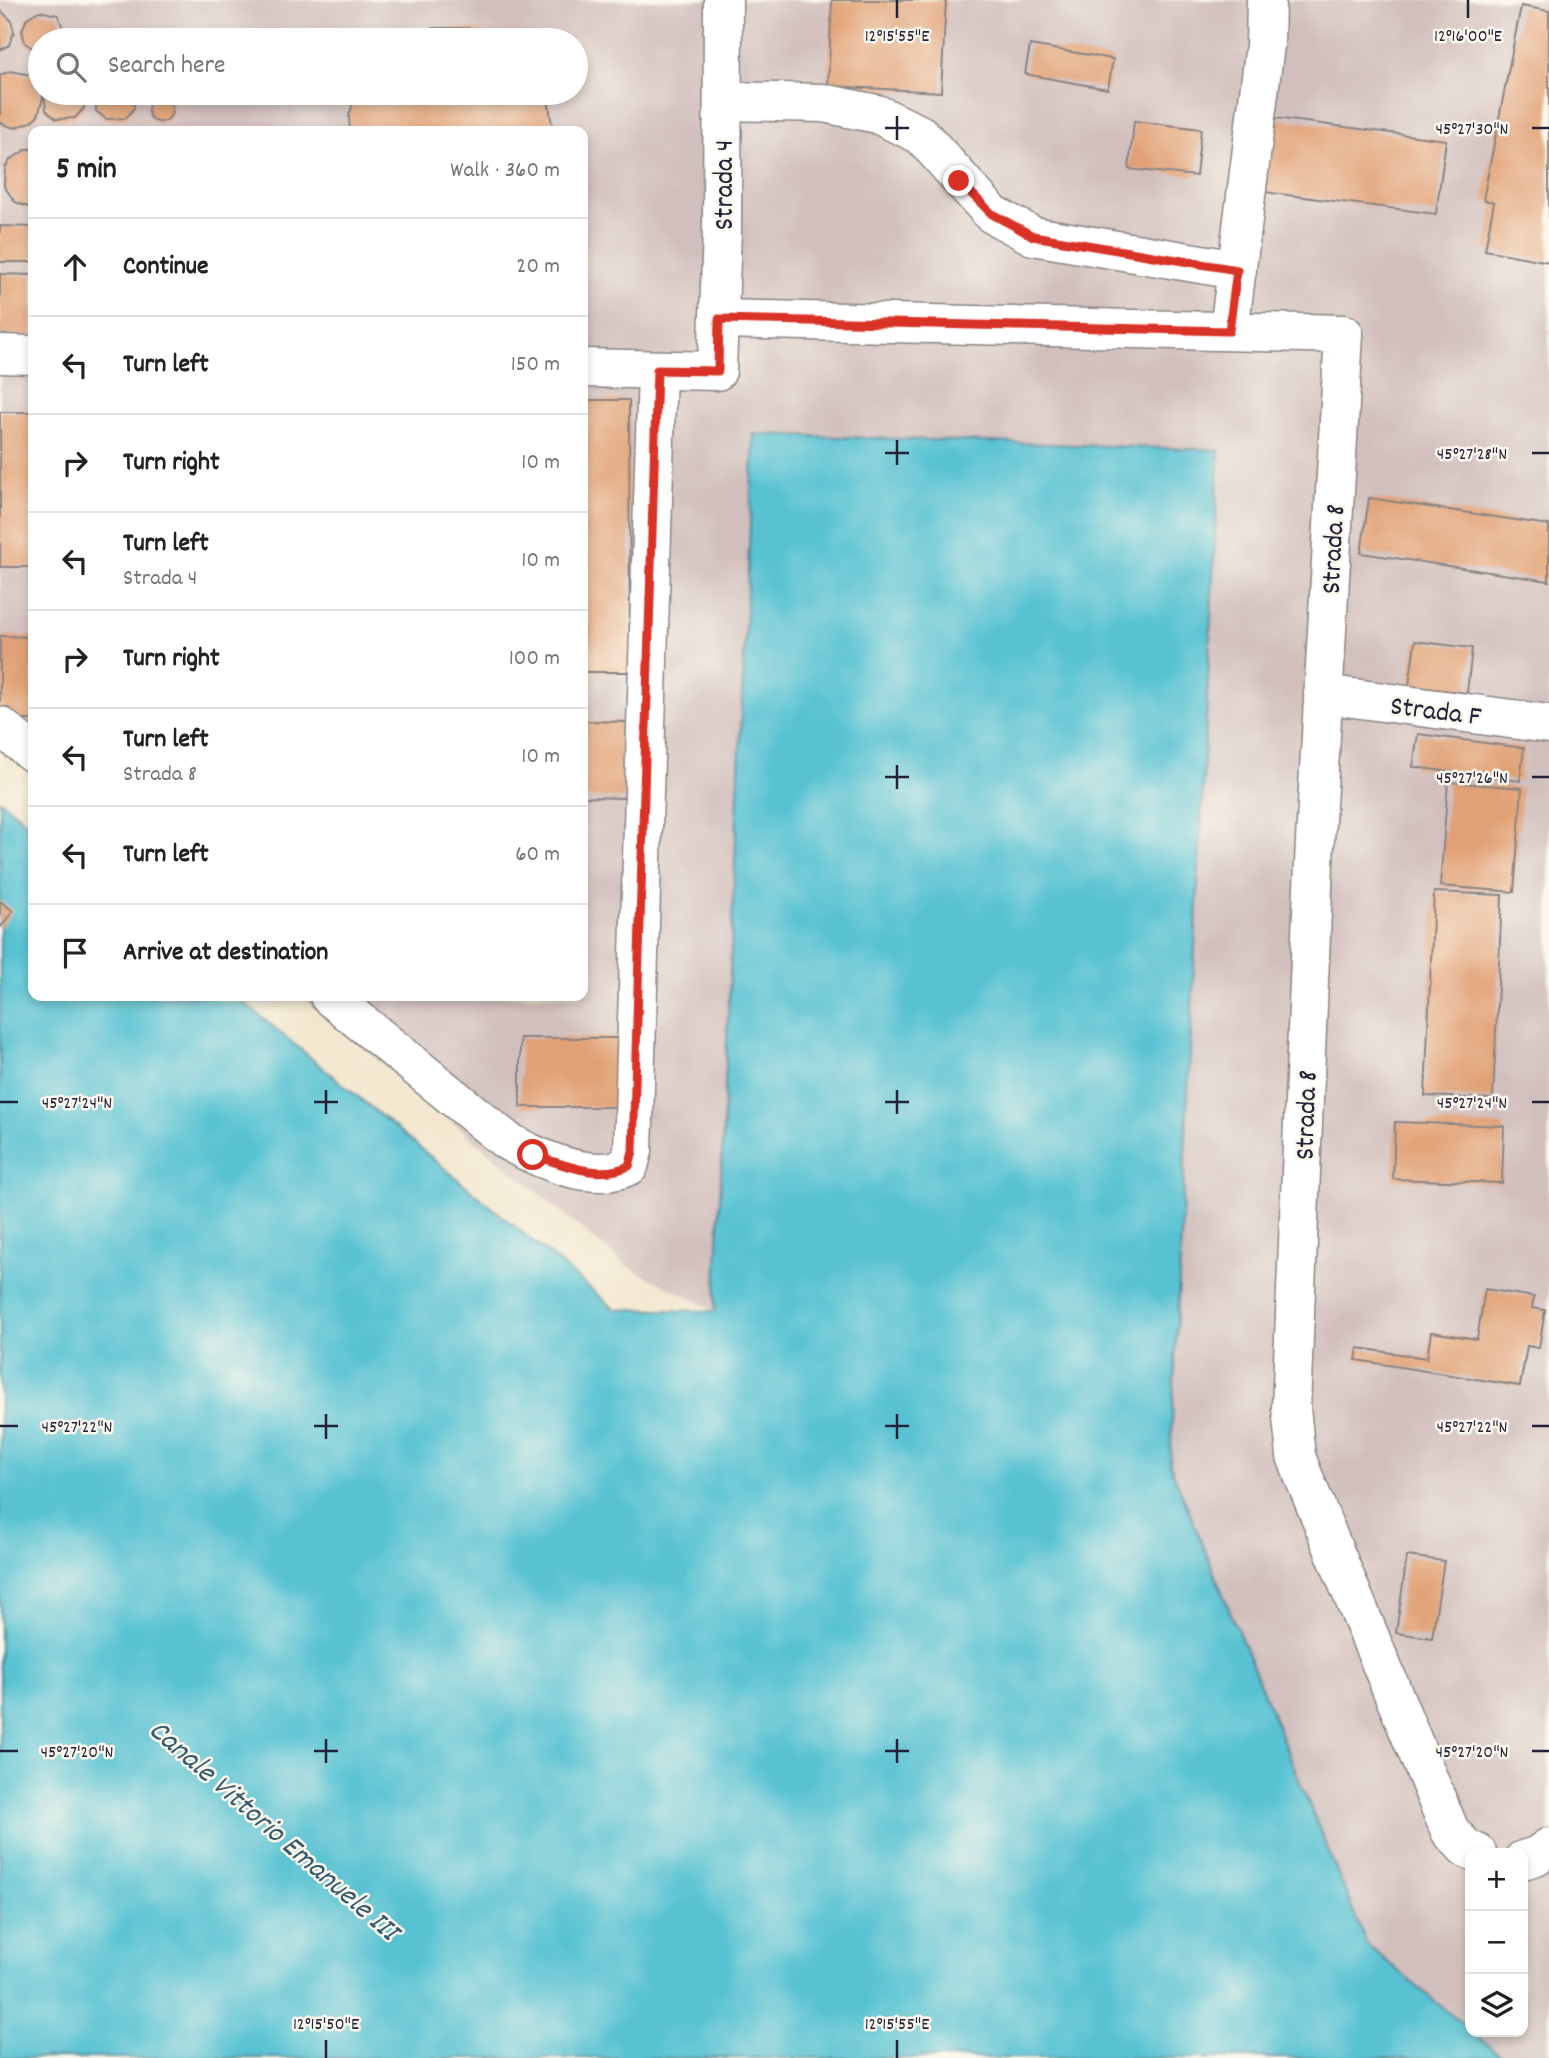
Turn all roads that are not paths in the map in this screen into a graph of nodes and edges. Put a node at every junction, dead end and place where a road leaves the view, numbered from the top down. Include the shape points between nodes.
1 (723, 0) edge
2 (1266, 0) edge
3 (723, 101) junction
4 (1237, 270) junction
5 (719, 319) junction
6 (1229, 331) junction
7 (0, 354) edge
8 (28, 355) edge
9 (588, 368) edge
10 (657, 370) junction
11 (1323, 694) junction
12 (1549, 724) edge
13 (0, 726) edge
14 (28, 749) edge
15 (335, 1001) edge
16 (1549, 1847) edge
17 (1466, 1848) edge
18 (1528, 1858) edge

1 - 3 lane, Strada 4
2 - 4 lane via 1265,45
3 - 4 lane via 823,103 893,119 927,141 992,214 1021,231
3 - 5 lane, Strada 4
4 - 6 lane
5 - 6 lane
5 - 10 lane, Strada 4 via 718,371
6 - 11 lane, Strada 8 via 1344,334
7 - 8 lane
9 - 10 lane
10 - 15 lane via 629,1166 599,1173 533,1155 506,1141
11 - 12 lane, Strada F
11 - 17 lane, Strada 8 via 1292,1386 1296,1456 1450,1831
13 - 14 lane
16 - 18 lane

